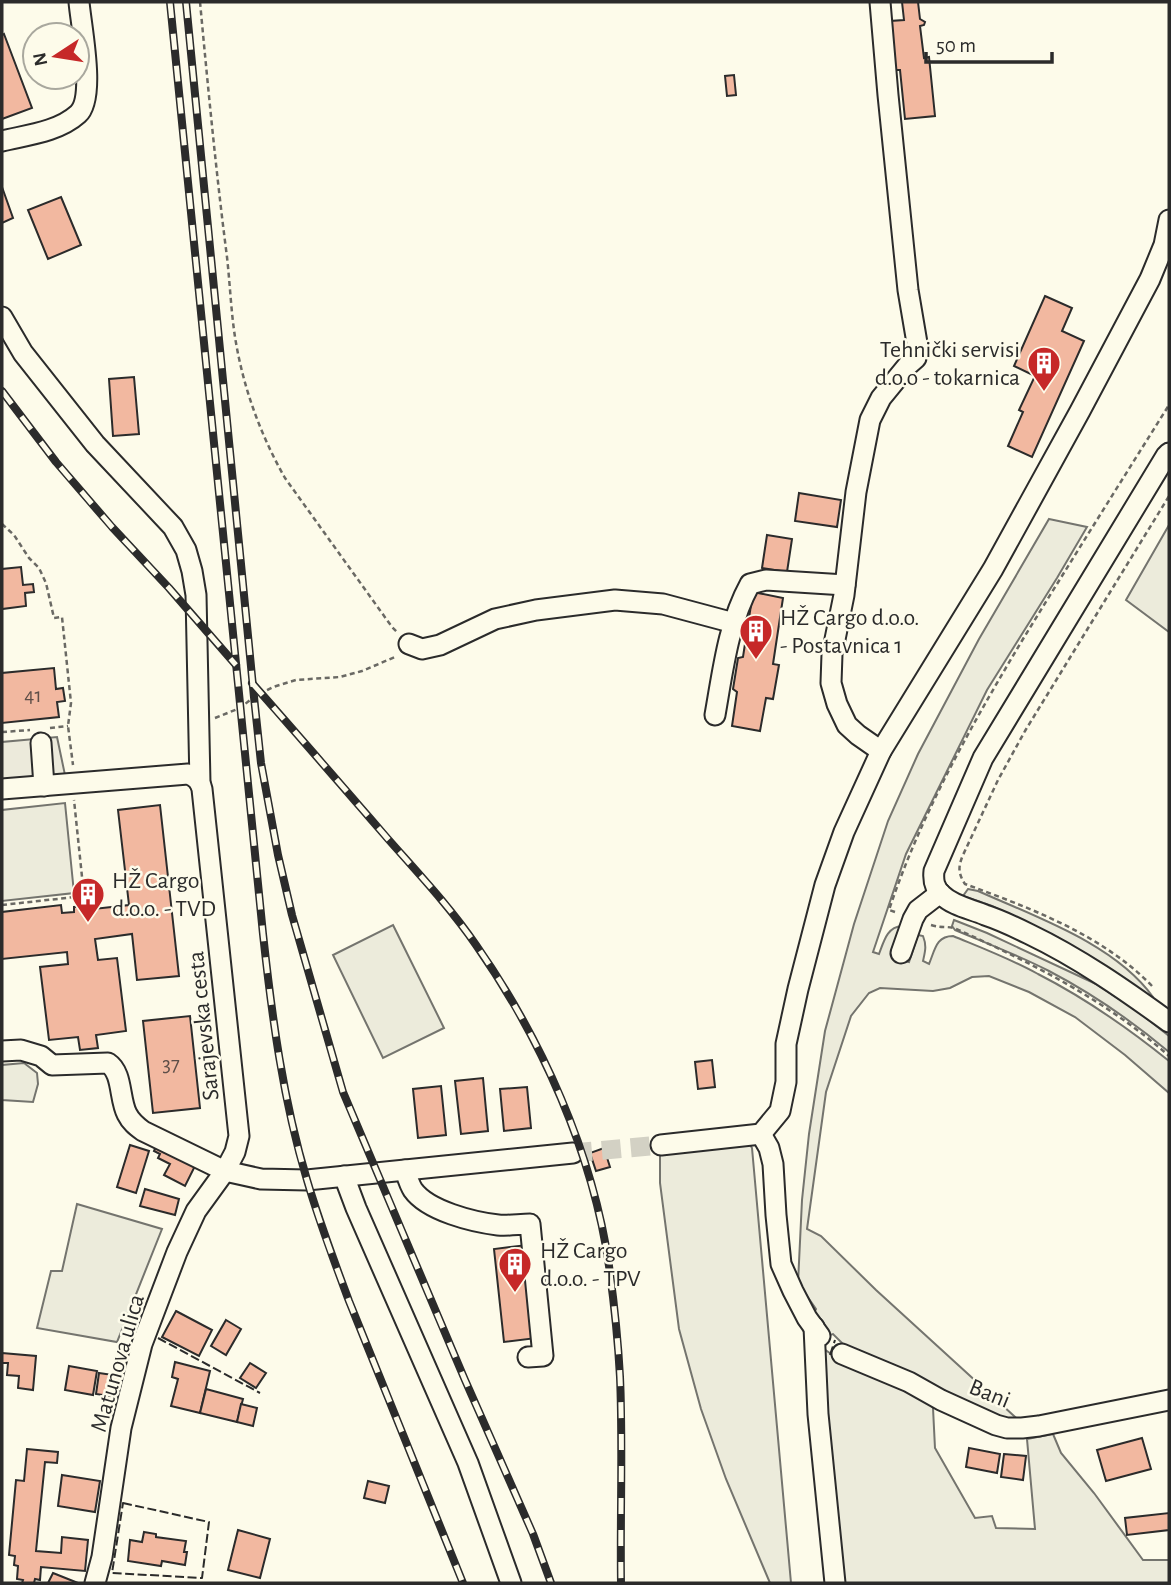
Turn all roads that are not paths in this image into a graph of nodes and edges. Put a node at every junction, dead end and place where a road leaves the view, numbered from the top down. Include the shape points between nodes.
1 (79, 2) edge
2 (880, 2) edge
3 (2, 141) edge
4 (1169, 219) edge
5 (2, 317) edge
6 (1169, 453) edge
7 (845, 585) junction
8 (734, 622) junction
9 (413, 645) road end
10 (715, 715) dead end
11 (41, 743) dead end
12 (881, 751) junction
13 (200, 783) junction
14 (44, 786) junction
15 (2, 789) edge
16 (940, 893) junction
17 (901, 953) dead end
18 (1169, 1022) edge
19 (2, 1051) edge
20 (761, 1134) junction
21 (661, 1145) tunnel mouth
22 (573, 1153) tunnel mouth
23 (405, 1170) junction
24 (225, 1171) junction
25 (344, 1176) junction
26 (842, 1354) dead end
27 (528, 1357) dead end
28 (1169, 1400) edge
29 (96, 1583) edge
30 (511, 1583) edge
31 (835, 1583) edge

1 - 3 street via 88,84 85,104 54,127
2 - 7 street via 906,277 917,343 916,358 881,398 870,420
4 - 12 street via 1150,279 1087,399 993,569
5 - 13 street, Sarajevska cesta via 23,353 95,444 173,527 186,550 196,595
6 - 16 street via 983,758 934,871
7 - 8 street via 766,580 751,584
7 - 12 street via 831,683 847,725
8 - 9 street via 663,604 615,600 495,619 440,645 422,649
8 - 10 street
11 - 14 street
12 - 20 street via 825,885 786,1044 780,1111
13 - 14 street via 188,774
13 - 24 street, Sarajevska cesta via 239,1136
14 - 15 street
16 - 17 street via 918,910
16 - 18 street via 1075,959
19 - 24 street via 21,1050 52,1065 113,1066 134,1124
20 - 21 street
20 - 31 street via 773,1164 781,1264 819,1334 818,1414
22 - 23 street
23 - 25 street
23 - 27 street via 418,1195 442,1210 500,1225 530,1224 543,1356
24 - 25 street via 261,1179
24 - 29 street, Matunova ulica via 196,1211 142,1344 121,1429
25 - 30 street via 468,1463
26 - 28 street, Bani via 1007,1428

